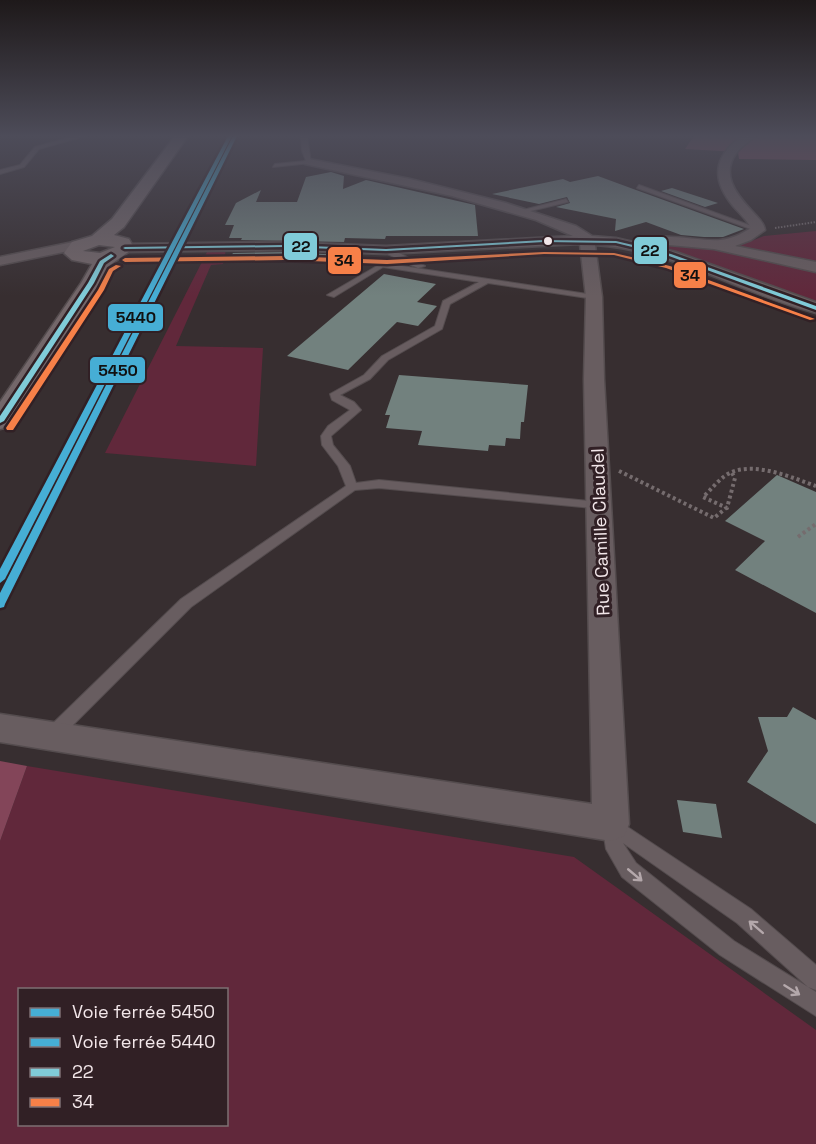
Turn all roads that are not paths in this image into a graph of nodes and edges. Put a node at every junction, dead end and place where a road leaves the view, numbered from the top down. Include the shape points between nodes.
1 (143, 189) edge
2 (152, 189) edge
3 (433, 189) edge
4 (646, 189) edge
5 (729, 189) edge
6 (566, 201) dead end
7 (522, 211) junction
8 (758, 230) junction
9 (587, 240) junction
10 (616, 242) junction
11 (718, 247) junction
12 (104, 249) junction
13 (386, 250) junction
14 (2, 262) edge
15 (816, 267) edge
16 (425, 272) junction
17 (487, 281) junction
18 (331, 295) dead end
19 (594, 297) junction
20 (816, 308) edge
21 (0, 398) edge
22 (0, 421) edge
23 (352, 487) junction
24 (599, 506) junction
25 (0, 728) edge
26 (50, 736) junction
27 (611, 824) junction
28 (816, 979) edge
29 (816, 1005) edge

1 - 12 main road
2 - 12 main road
3 - 7 street
4 - 8 lane
5 - 8 street
6 - 7 lane
7 - 9 street via 575,230
8 - 11 street
9 - 10 street
9 - 13 street
9 - 19 street, Rue Camille Claudel
10 - 11 street via 649,239
10 - 20 street via 671,255
11 - 15 street
12 - 13 street via 284,246
12 - 14 street
12 - 21 main road via 82,268 77,282
12 - 22 main road via 91,283
13 - 16 lane via 425,268
16 - 17 lane
16 - 18 lane via 381,265
17 - 19 lane
17 - 23 lane via 446,303 439,327 385,358 367,377 335,394 356,410 326,436
19 - 24 street, Rue Camille Claudel
23 - 24 lane via 379,484
23 - 26 lane via 186,603
24 - 27 street, Rue Camille Claudel
25 - 26 street
26 - 27 street
28 -> 27 lane via 744,916
27 -> 29 lane via 615,849 629,870 727,948

